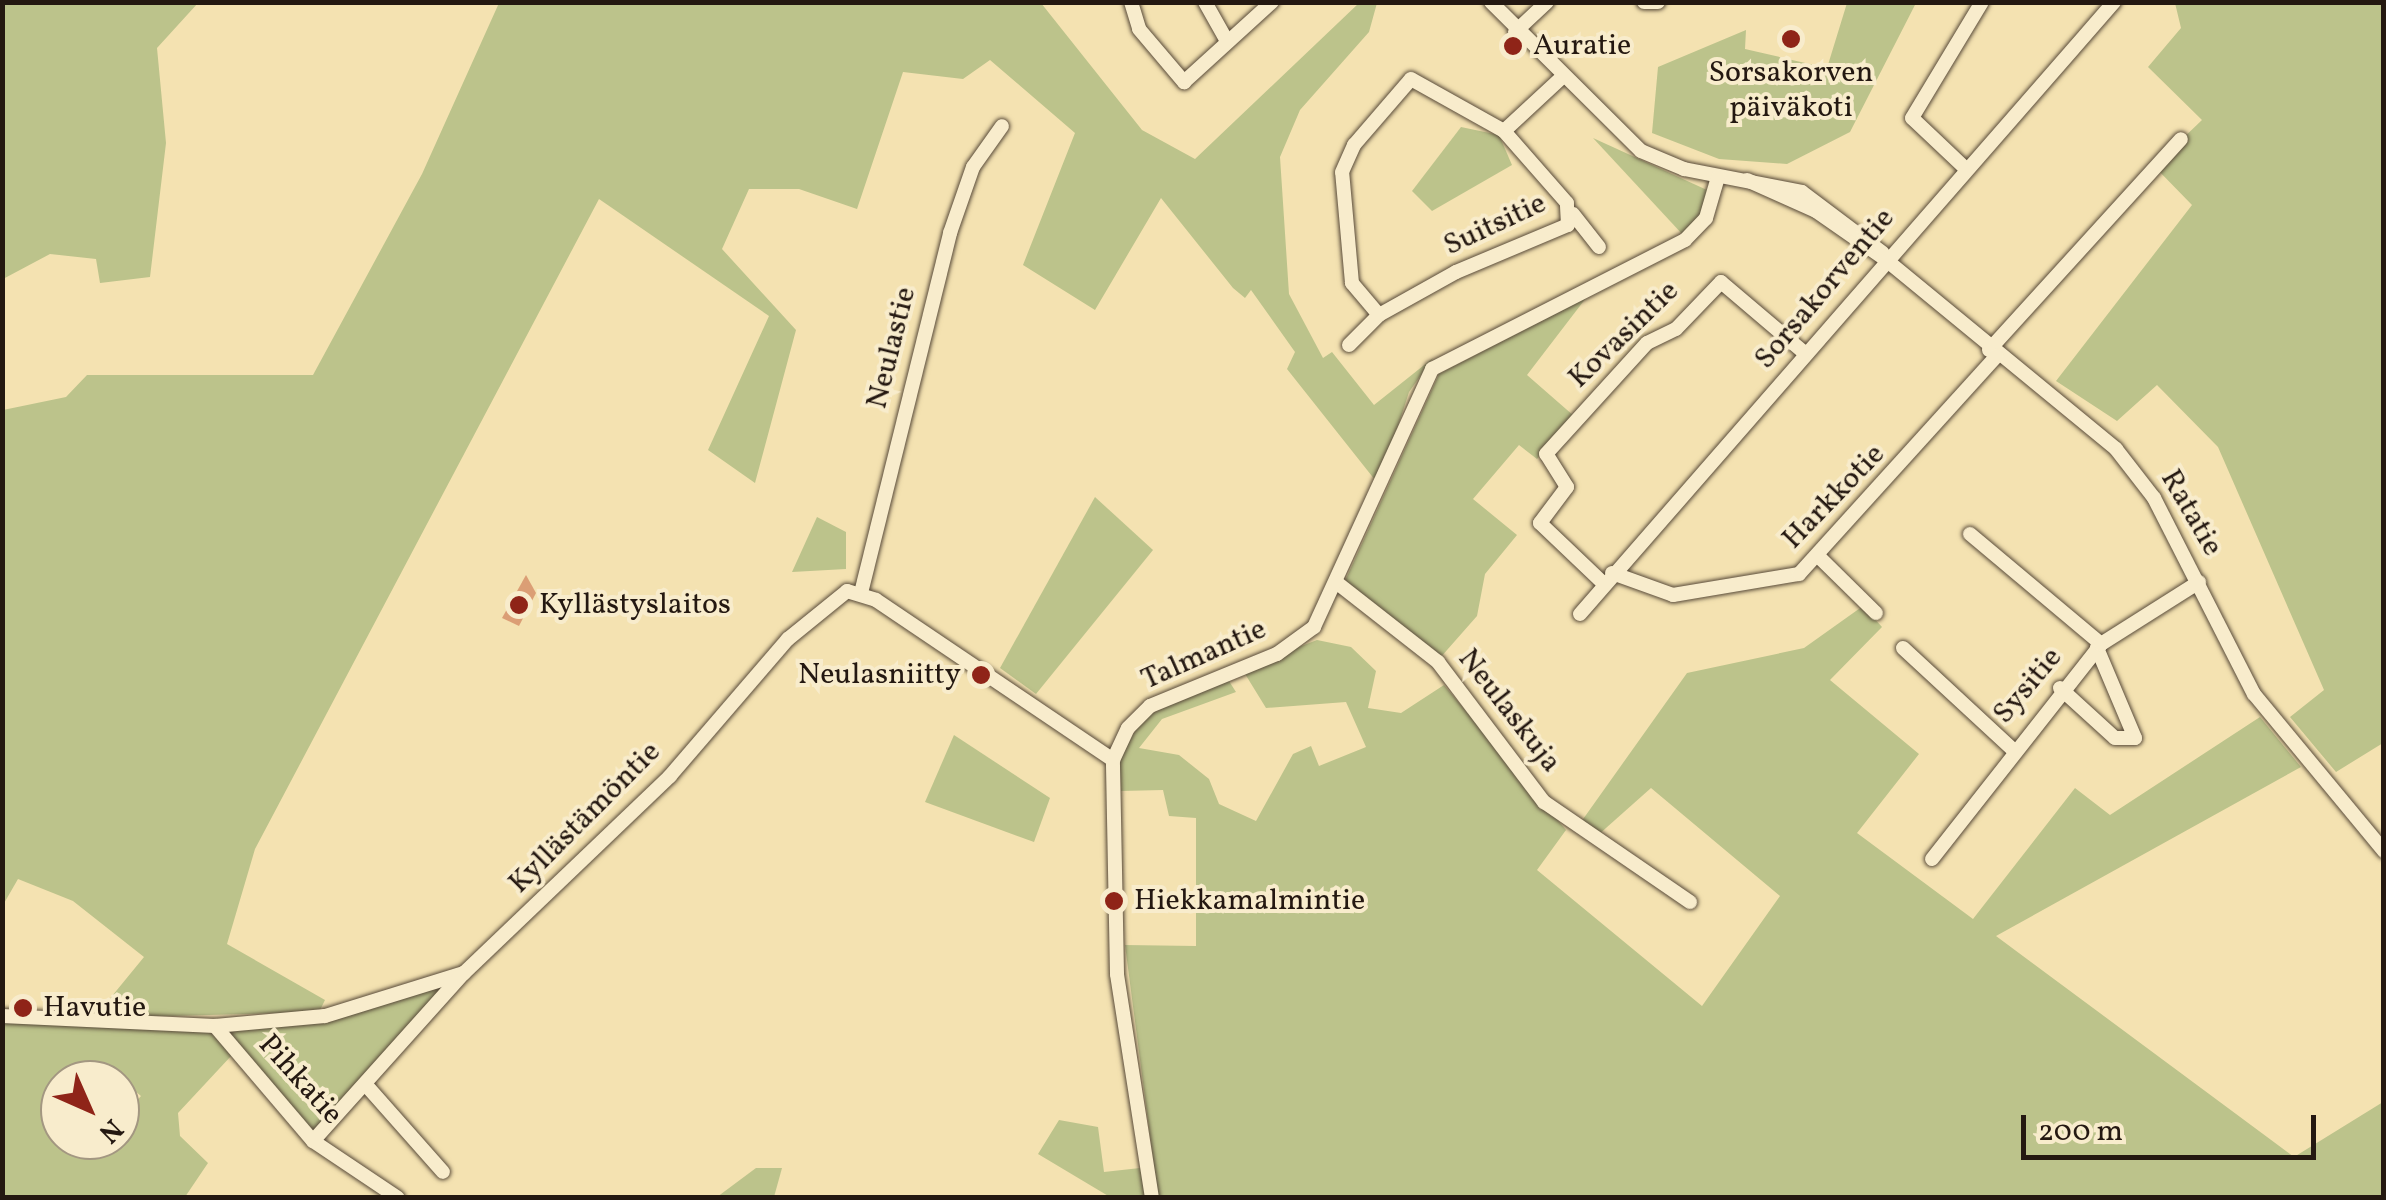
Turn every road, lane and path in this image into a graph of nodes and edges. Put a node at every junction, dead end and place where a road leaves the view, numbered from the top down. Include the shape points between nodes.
1 (1130, 2) edge
2 (1205, 2) edge
3 (1272, 2) edge
4 (1491, 2) edge
5 (1547, 2) edge
6 (1644, 2) edge
7 (1658, 2) edge
8 (1982, 2) edge
9 (2109, 4) edge
10 (1515, 32) junction
11 (1227, 41) junction
12 (1560, 79) junction
13 (1002, 126) dead end
14 (1504, 131) junction
15 (2181, 139) dead end
16 (1966, 169) junction
17 (1718, 176) junction
18 (1573, 214) junction
19 (1599, 247) dead end
20 (1885, 259) junction
21 (1379, 315) junction
22 (1349, 345) dead end
23 (1993, 353) junction
24 (1806, 354) junction
25 (1970, 534) dead end
26 (1822, 559) junction
27 (1607, 578) junction
28 (1336, 582) junction
29 (2199, 582) junction
30 (862, 593) junction
31 (1876, 613) dead end
32 (1580, 614) dead end
33 (2099, 646) junction
34 (1902, 648) dead end
35 (2060, 688) junction
36 (2012, 749) junction
37 (1113, 760) junction
38 (2384, 851) edge
39 (1932, 859) dead end
40 (1690, 902) dead end
41 (464, 972) junction
42 (2, 1016) edge
43 (215, 1026) junction
44 (366, 1084) junction
45 (314, 1141) junction
46 (443, 1172) dead end
47 (398, 1198) edge
48 (1152, 1198) edge

1 - 11 street via 1140,29 1184,82
2 - 11 street
3 - 11 street
4 - 10 street, Ratatie
5 - 10 street
6 - 7 street
8 - 16 street via 1912,118
9 - 16 street, Sorsakorventie
10 - 12 street, Ratatie
12 - 14 street
12 - 17 street, Ratatie via 1640,151
13 - 30 street, Neulastie via 973,168 950,233
14 - 18 street, Suitsitie
14 - 21 street via 1411,79 1362,133 1342,172 1352,282
15 - 23 street, Harkkotie
16 - 20 street, Sorsakorventie
17 - 20 street, Ratatie via 1822,202
17 - 28 street, Talmantie via 1706,218 1684,240 1432,368
18 - 19 street
18 - 21 street, Suitsitie via 1568,225
20 - 23 street, Ratatie
20 - 24 street, Sorsakorventie
21 - 22 street, Suitsitie
23 - 26 street, Harkkotie
23 - 29 street, Ratatie via 2116,449
24 - 27 street, Sorsakorventie
24 - 27 street, Kovasintie via 1721,282 1676,329 1647,343 1573,424 1544,459 1566,486 1540,523
25 - 33 street
26 - 27 street, Harkkotie via 1800,574 1674,596
26 - 31 street
27 - 32 street, Sorsakorventie
28 - 37 street, Talmantie via 1306,637 1150,706
28 - 40 street, Neulaskuja via 1438,662 1544,802
29 - 33 street, Sysitie
29 - 38 street, Ratatie via 2273,720
30 - 37 street
30 - 41 street, Kyllästämöntie via 821,606 670,776
33 - 35 street, Sysitie
33 - 35 street via 2135,738 2115,738
34 - 36 street
35 - 36 street, Sysitie
36 - 39 street, Sysitie
37 - 48 street via 1121,1024
41 - 43 street, Kyllästämöntie via 325,1016
41 - 44 street
42 - 43 street, Kyllästämöntie
43 - 45 street, Pihkatie
44 - 45 street
44 - 46 street
45 - 47 street, Pihkatie

